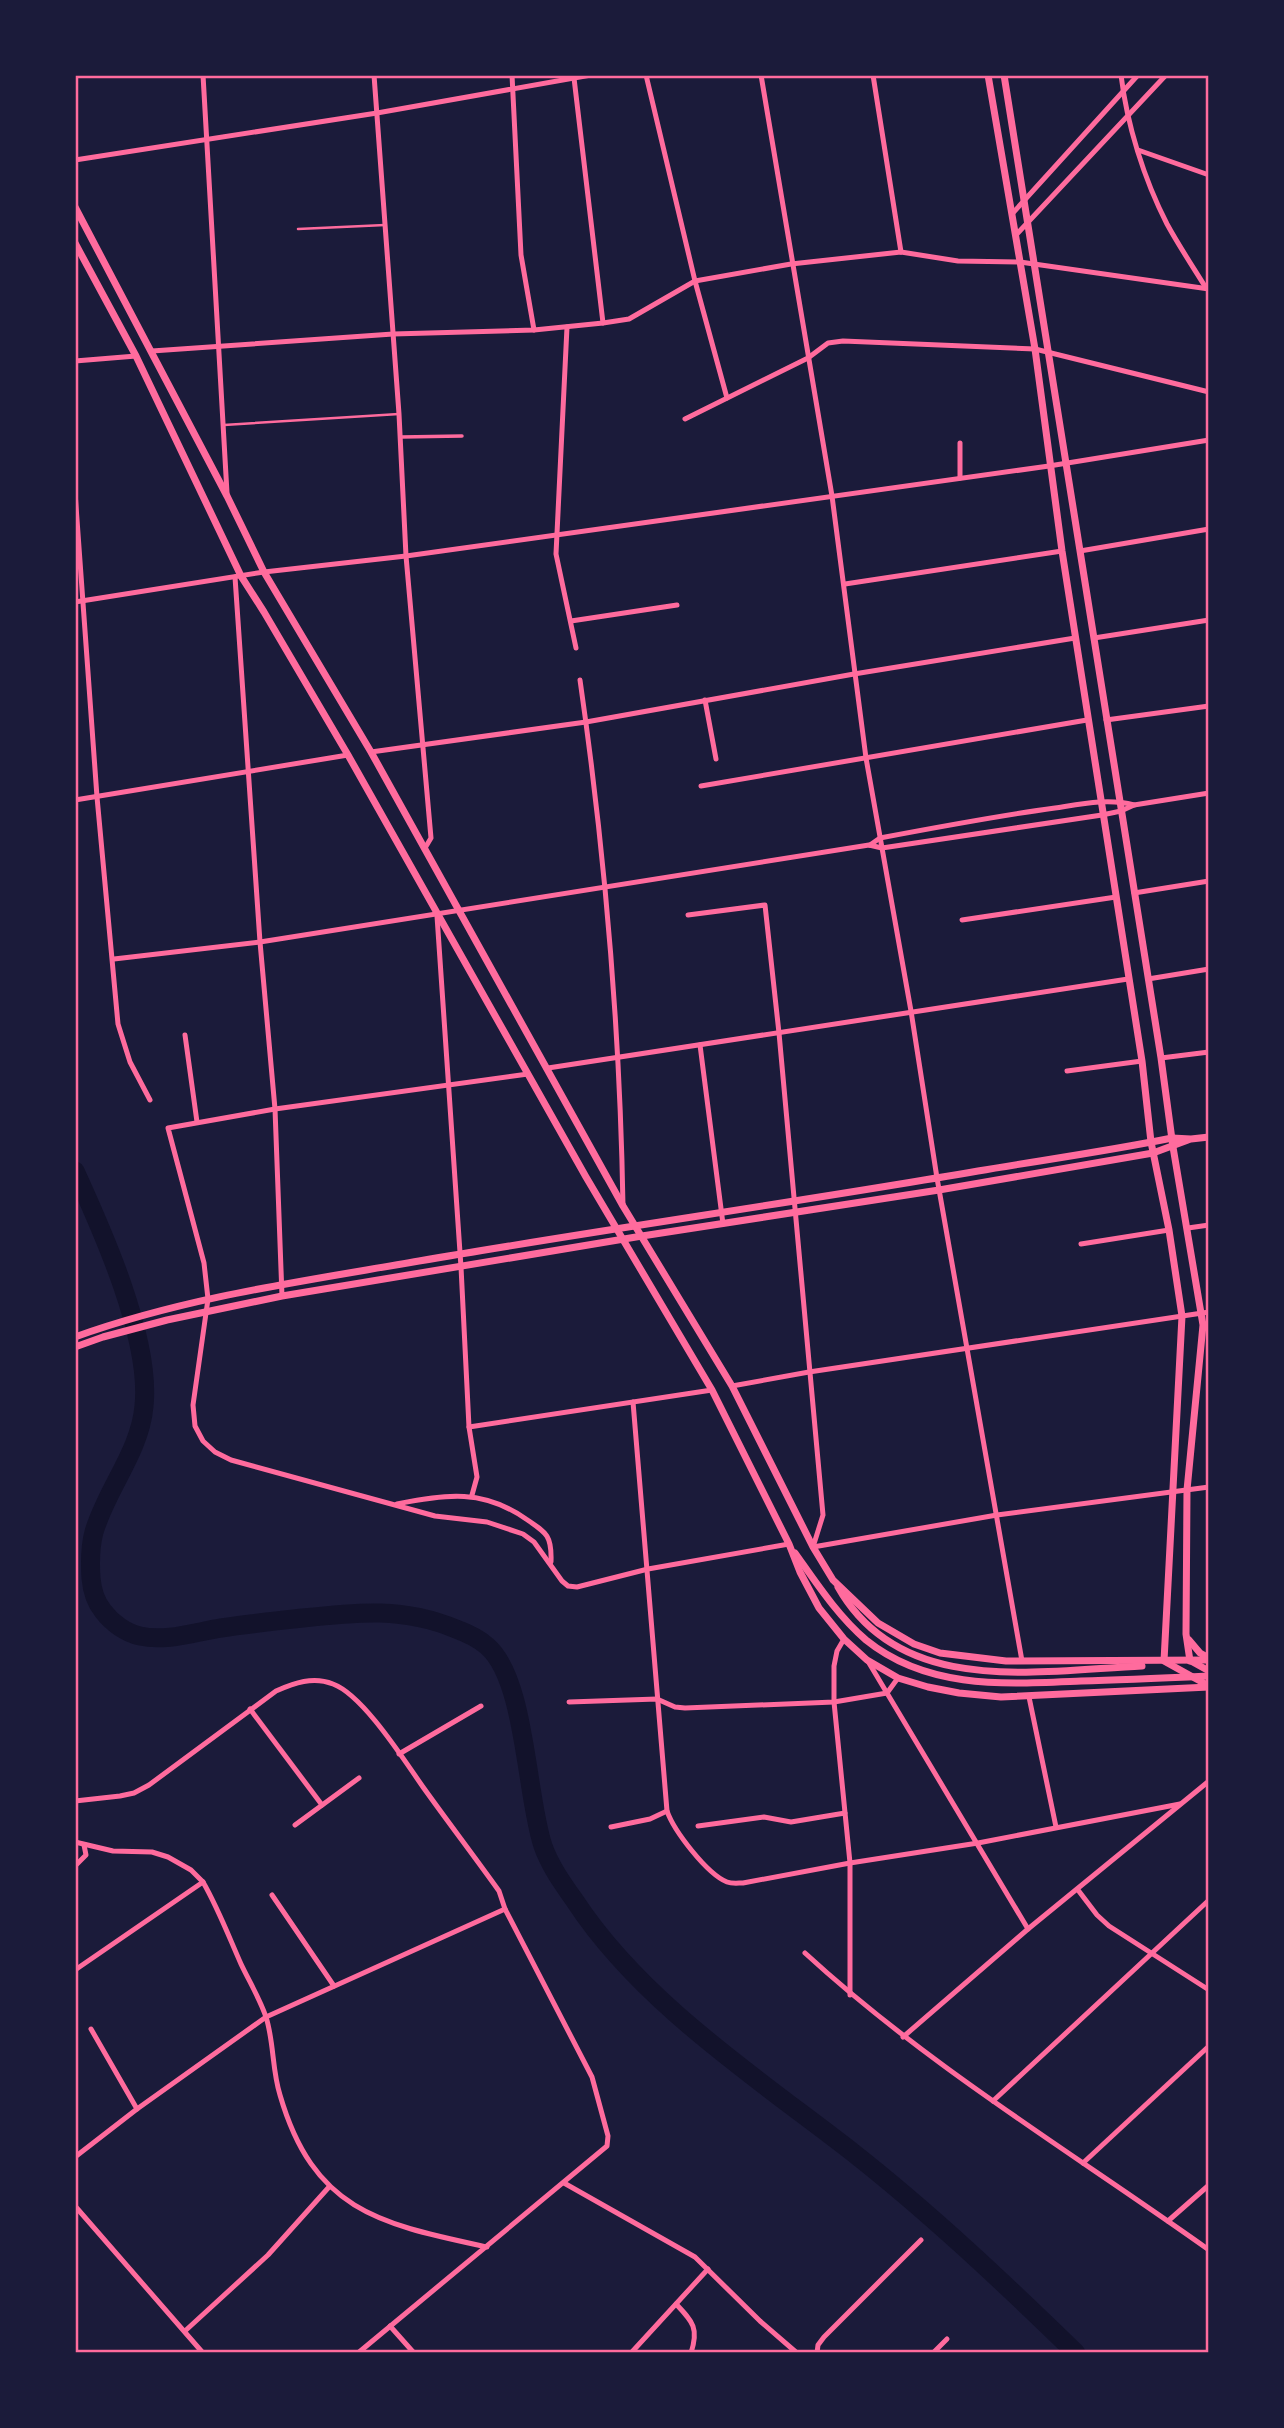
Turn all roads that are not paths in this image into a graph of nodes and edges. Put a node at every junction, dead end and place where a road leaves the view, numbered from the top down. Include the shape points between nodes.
1 (203, 75) edge
2 (374, 75) edge
3 (512, 75) edge
4 (591, 75) edge
5 (646, 75) edge
6 (761, 75) edge
7 (873, 75) edge
8 (988, 75) edge
9 (1004, 75) edge
10 (1121, 75) edge
11 (1138, 75) edge
12 (1166, 75) edge
13 (574, 78) junction
14 (512, 88) junction
15 (1123, 91) junction
16 (377, 113) junction
17 (1129, 115) junction
18 (205, 139) junction
19 (1138, 150) junction
20 (75, 160) edge
21 (1209, 175) edge
22 (1025, 201) junction
23 (75, 207) edge
24 (1012, 214) junction
25 (1028, 222) junction
26 (385, 225) junction
27 (298, 229) dead end
28 (1016, 235) junction
29 (75, 243) edge
30 (901, 252) junction
31 (1020, 262) junction
32 (791, 264) junction
33 (1035, 264) junction
34 (695, 281) junction
35 (1208, 289) edge
36 (603, 323) junction
37 (567, 327) junction
38 (534, 330) junction
39 (393, 334) junction
40 (219, 347) junction
41 (1035, 349) junction
42 (152, 351) junction
43 (1048, 351) junction
44 (136, 356) junction
45 (808, 358) junction
46 (75, 361) edge
47 (1209, 391) edge
48 (727, 398) junction
49 (399, 414) junction
50 (685, 419) dead end
51 (223, 425) junction
52 (462, 436) dead end
53 (400, 437) junction
54 (1209, 440) edge
55 (960, 443) dead end
56 (1066, 463) junction
57 (1049, 466) junction
58 (960, 478) junction
59 (75, 492) edge
60 (227, 496) junction
61 (832, 496) junction
62 (1209, 529) edge
63 (557, 533) junction
64 (1062, 551) junction
65 (1080, 551) junction
66 (406, 556) junction
67 (264, 572) junction
68 (238, 576) junction
69 (845, 584) junction
70 (83, 601) junction
71 (75, 602) edge
72 (677, 606) dead end
73 (1209, 620) edge
74 (570, 621) junction
75 (1075, 638) junction
76 (1094, 638) junction
77 (576, 648) dead end
78 (854, 674) junction
79 (580, 680) dead end
80 (705, 700) junction
81 (1209, 706) edge
82 (1087, 720) junction
83 (1106, 720) junction
84 (586, 722) junction
85 (422, 744) junction
86 (371, 752) junction
87 (348, 755) junction
88 (866, 758) junction
89 (716, 759) dead end
90 (248, 772) junction
91 (701, 786) dead end
92 (1209, 793) edge
93 (97, 797) junction
94 (75, 800) edge
95 (1120, 801) junction
96 (1100, 802) junction
97 (1134, 805) junction
98 (1121, 811) junction
99 (1102, 816) junction
100 (880, 838) junction
101 (869, 845) junction
102 (425, 848) junction
103 (881, 848) junction
104 (1209, 881) edge
105 (604, 887) junction
106 (1134, 893) junction
107 (1116, 897) junction
108 (460, 912) junction
109 (437, 915) junction
110 (688, 915) dead end
111 (962, 919) dead end
112 (260, 942) junction
113 (114, 959) junction
114 (1209, 969) edge
115 (1128, 979) junction
116 (1148, 979) junction
117 (911, 1011) junction
118 (779, 1033) junction
119 (185, 1035) dead end
120 (700, 1045) junction
121 (1209, 1052) edge
122 (618, 1057) junction
123 (1161, 1058) junction
124 (1142, 1061) junction
125 (548, 1068) junction
126 (1067, 1071) dead end
127 (528, 1074) junction
128 (450, 1085) junction
129 (150, 1100) dead end
130 (275, 1109) junction
131 (197, 1122) junction
132 (1209, 1137) edge
133 (1172, 1138) junction
134 (1191, 1139) junction
135 (1151, 1142) junction
136 (1173, 1147) junction
137 (1153, 1153) junction
138 (937, 1178) junction
139 (939, 1190) junction
140 (794, 1201) junction
141 (624, 1206) junction
142 (720, 1211) junction
143 (795, 1213) junction
144 (635, 1224) junction
145 (723, 1224) junction
146 (1209, 1225) edge
147 (617, 1227) junction
148 (1188, 1228) junction
149 (1168, 1230) junction
150 (642, 1236) junction
151 (624, 1239) junction
152 (1081, 1244) dead end
153 (460, 1254) junction
154 (461, 1267) junction
155 (283, 1284) junction
156 (282, 1296) junction
157 (208, 1299) junction
158 (207, 1310) junction
159 (1205, 1312) edge
160 (1182, 1316) junction
161 (75, 1337) edge
162 (75, 1347) edge
163 (967, 1350) junction
164 (809, 1373) junction
165 (732, 1386) junction
166 (712, 1390) junction
167 (633, 1402) junction
168 (469, 1427) junction
169 (1209, 1487) edge
170 (1188, 1490) junction
171 (1171, 1492) junction
172 (472, 1496) junction
173 (394, 1505) junction
174 (997, 1515) junction
175 (789, 1544) junction
176 (813, 1547) junction
177 (551, 1563) junction
178 (648, 1569) junction
179 (833, 1580) junction
180 (1186, 1634) junction
181 (844, 1639) junction
182 (867, 1660) junction
183 (1209, 1660) edge
184 (1022, 1661) junction
185 (1164, 1661) junction
186 (1190, 1661) junction
187 (1209, 1671) edge
188 (1209, 1676) edge
189 (898, 1678) junction
190 (1209, 1687) edge
191 (887, 1693) junction
192 (1029, 1697) junction
193 (657, 1699) junction
194 (569, 1702) dead end
195 (834, 1702) junction
196 (481, 1706) dead end
197 (250, 1709) junction
198 (399, 1754) junction
199 (359, 1778) dead end
200 (1209, 1781) edge
201 (75, 1801) edge
202 (1180, 1804) junction
203 (322, 1805) junction
204 (667, 1811) junction
205 (845, 1813) junction
206 (295, 1825) dead end
207 (698, 1826) dead end
208 (611, 1827) dead end
209 (1055, 1827) junction
210 (75, 1842) edge
211 (978, 1843) junction
212 (84, 1844) junction
213 (850, 1863) junction
214 (75, 1866) edge
215 (203, 1882) junction
216 (1078, 1890) junction
217 (272, 1895) dead end
218 (1209, 1900) edge
219 (505, 1909) junction
220 (1028, 1929) junction
221 (805, 1953) dead end
222 (1153, 1953) junction
223 (75, 1970) edge
224 (334, 1986) junction
225 (1209, 1990) edge
226 (850, 1995) junction
227 (266, 2017) junction
228 (91, 2029) dead end
229 (903, 2037) junction
230 (1209, 2046) edge
231 (993, 2101) junction
232 (136, 2109) junction
233 (75, 2157) edge
234 (1083, 2163) junction
235 (564, 2182) junction
236 (1209, 2185) edge
237 (329, 2187) junction
238 (75, 2206) edge
239 (1168, 2221) junction
240 (921, 2240) dead end
241 (487, 2247) junction
242 (1209, 2250) edge
243 (708, 2269) junction
244 (676, 2304) junction
245 (390, 2326) junction
246 (185, 2331) junction
247 (947, 2339) dead end
248 (203, 2353) edge
249 (358, 2353) edge
250 (415, 2353) edge
251 (631, 2353) edge
252 (691, 2353) edge
253 (797, 2353) edge
254 (817, 2353) edge
255 (933, 2353) edge

1 - 18 street
2 - 16 street
3 - 14 street
4 - 13 street
5 - 34 street
6 - 32 street
7 - 30 street
8 - 24 main road
9 - 22 main road
10 - 15 street
11 - 15 street
12 - 17 street
13 - 14 street
13 - 36 street
14 - 16 street
14 - 38 street via 520,254
15 - 17 street
15 - 22 street
16 - 18 street
16 - 26 street
17 - 19 street
17 - 25 street
18 - 20 street
18 - 40 street
19 - 21 street
19 - 35 street via 1168,225
22 - 24 street
22 - 25 main road
23 - 42 main road
24 - 28 main road
25 - 28 street
25 - 33 main road
26 - 27 lane
26 - 39 street
28 - 31 main road
29 - 44 main road
30 - 31 street via 958,261
30 - 32 street
31 - 33 street
31 - 41 main road
32 - 34 street
32 - 45 street
33 - 35 street
33 - 43 main road
34 - 36 street via 629,319
34 - 48 street
36 - 37 street
37 - 38 street
37 - 63 street
38 - 39 street
39 - 40 street
39 - 49 street
40 - 42 street
40 - 51 street
41 - 43 street
41 - 45 street via 843,341 828,343
41 - 57 main road
42 - 60 main road
43 - 47 street
43 - 56 main road
44 - 46 street
44 - 68 main road
45 - 48 street
45 - 61 street
48 - 50 street
49 - 51 lane
49 - 53 street
51 - 60 street
52 - 53 street
53 - 66 street
54 - 56 street
55 - 58 street
56 - 57 street
56 - 65 main road
57 - 58 street
57 - 64 main road
58 - 61 street
59 - 70 street
60 - 67 main road
61 - 63 street
61 - 69 street
62 - 65 street
63 - 66 street
63 - 74 street via 556,554
64 - 69 street
64 - 75 main road
65 - 76 main road
66 - 67 street
66 - 85 street
67 - 68 street
67 - 86 main road
68 - 70 street
68 - 87 main road
68 - 90 street
69 - 78 street
70 - 71 street
70 - 93 street
72 - 74 street
73 - 76 street
74 - 77 street
75 - 78 street
75 - 82 main road
76 - 83 main road
78 - 80 street
78 - 88 street
79 - 84 street
80 - 84 street
80 - 89 street
81 - 83 street
82 - 88 street
82 - 96 main road
83 - 95 main road
84 - 85 street
84 - 105 street
85 - 86 street
85 - 102 street via 430,838
86 - 102 main road
87 - 90 street
87 - 109 main road
88 - 91 street
88 - 100 street
90 - 93 street
90 - 112 street
92 - 97 street
93 - 94 street
93 - 113 street
95 - 96 street
95 - 97 street
95 - 98 main road
96 - 99 main road
96 - 100 street
97 - 98 street
98 - 99 street
98 - 106 main road
99 - 103 street
99 - 107 main road
100 - 101 street
100 - 103 street
101 - 103 street
101 - 105 street
102 - 108 main road
103 - 117 street
104 - 106 street
105 - 108 street
105 - 122 street
106 - 116 main road
107 - 111 street
107 - 115 main road
108 - 109 street
108 - 125 main road
109 - 112 street
109 - 127 main road
109 - 128 street
110 - 118 street via 765,905
112 - 113 street
112 - 130 street
113 - 129 street via 118,1024 130,1062
114 - 116 street
115 - 117 street
115 - 124 main road
116 - 123 main road
117 - 118 street
117 - 138 street
118 - 120 street
118 - 140 street
119 - 131 street
120 - 122 street
120 - 142 street
121 - 123 street
122 - 125 street
122 - 141 street
123 - 133 main road
124 - 126 street
124 - 135 main road
125 - 141 main road
127 - 128 street
127 - 147 main road
128 - 130 street
128 - 153 street
130 - 131 street
130 - 155 street
131 - 157 street via 168,1128 204,1263
132 - 134 main road
133 - 134 main road
133 - 135 main road
133 - 136 main road
134 - 136 main road
135 - 137 main road
135 - 138 main road
136 - 137 main road
136 - 148 main road
137 - 139 main road
137 - 149 main road
138 - 139 street
138 - 140 main road
139 - 143 main road
139 - 163 street
140 - 142 main road
140 - 143 street
141 - 144 main road
142 - 144 main road
142 - 145 street
143 - 145 main road
143 - 164 street
144 - 147 main road
144 - 150 main road
145 - 150 main road
146 - 148 street
147 - 151 main road
147 - 153 main road
148 - 159 main road
149 - 152 street
149 - 160 main road
150 - 151 main road
150 - 165 main road
151 - 154 main road
151 - 166 main road
153 - 154 street
153 - 155 main road
154 - 156 main road
154 - 168 street
155 - 156 street
155 - 157 main road
156 - 158 main road
157 - 158 street
157 - 161 main road
158 - 162 main road
158 - 173 street via 193,1405 195,1426 203,1441 231,1460
159 - 160 street
159 - 170 main road
160 - 163 street
160 - 171 main road
163 - 164 street
163 - 174 street
164 - 165 street
164 - 176 street via 823,1515
165 - 176 main road
166 - 167 street
166 - 175 main road
167 - 168 street
167 - 178 street
168 - 172 street via 477,1476
169 - 170 street
170 - 171 street
170 - 180 main road
171 - 174 street
171 - 185 main road
172 - 173 street via 432,1497
172 - 177 street via 506,1506 545,1533 552,1544
173 - 177 street via 487,1522 523,1534
174 - 176 street
174 - 184 street
175 - 178 street
175 - 181 main road via 819,1608
175 - 188 main road via 844,1619 884,1652 930,1673 978,1683
176 - 179 main road
177 - 178 street via 562,1581 577,1587
178 - 193 street
179 - 183 main road via 861,1620 889,1641 920,1659 961,1670 1021,1672
179 - 184 main road via 878,1623 914,1644 940,1653
180 - 183 main road
180 - 186 main road
181 - 182 main road
181 - 195 street via 834,1665
182 - 189 main road
182 - 191 street
183 - 186 main road
184 - 185 main road
185 - 186 main road
185 - 190 main road
186 - 187 main road
189 - 191 street
189 - 192 main road via 959,1693
190 - 192 main road
191 - 195 street
191 - 211 street
192 - 209 street
193 - 194 street
193 - 195 street via 685,1708
193 - 204 street
195 - 205 street
196 - 198 street
197 - 198 street via 294,1683 332,1683 359,1703
197 - 201 street via 164,1776 134,1793
197 - 203 street
198 - 219 street
199 - 203 street
200 - 202 street
202 - 209 street
202 - 216 street
203 - 206 street
204 - 208 street
204 - 213 street via 680,1837 729,1884
205 - 207 street via 791,1822 764,1817
205 - 213 street
209 - 211 street
210 - 212 street
211 - 213 street
211 - 220 street
212 - 214 street via 86,1855
212 - 215 street via 113,1851 152,1852 180,1863
213 - 226 street
215 - 223 street
215 - 227 street
216 - 220 street
216 - 222 street via 1109,1926
217 - 224 street
218 - 222 street
219 - 224 street
219 - 235 street via 592,2077 608,2136 607,2146
220 - 229 street
221 - 226 street
222 - 225 street
222 - 231 street
224 - 227 street
226 - 229 street
227 - 232 street
227 - 237 street via 285,2112 297,2141
228 - 232 street
229 - 231 street
230 - 234 street
231 - 234 street
232 - 233 street
234 - 239 street
235 - 241 street
235 - 243 street via 682,2248
236 - 239 street
237 - 241 street via 379,2219
237 - 246 street via 268,2255
238 - 246 street
239 - 242 street
240 - 254 street via 824,2337
241 - 245 street
243 - 244 street
243 - 253 street
244 - 251 street
244 - 252 street via 693,2324 696,2335
245 - 249 street
245 - 250 street
246 - 248 street
247 - 255 street

